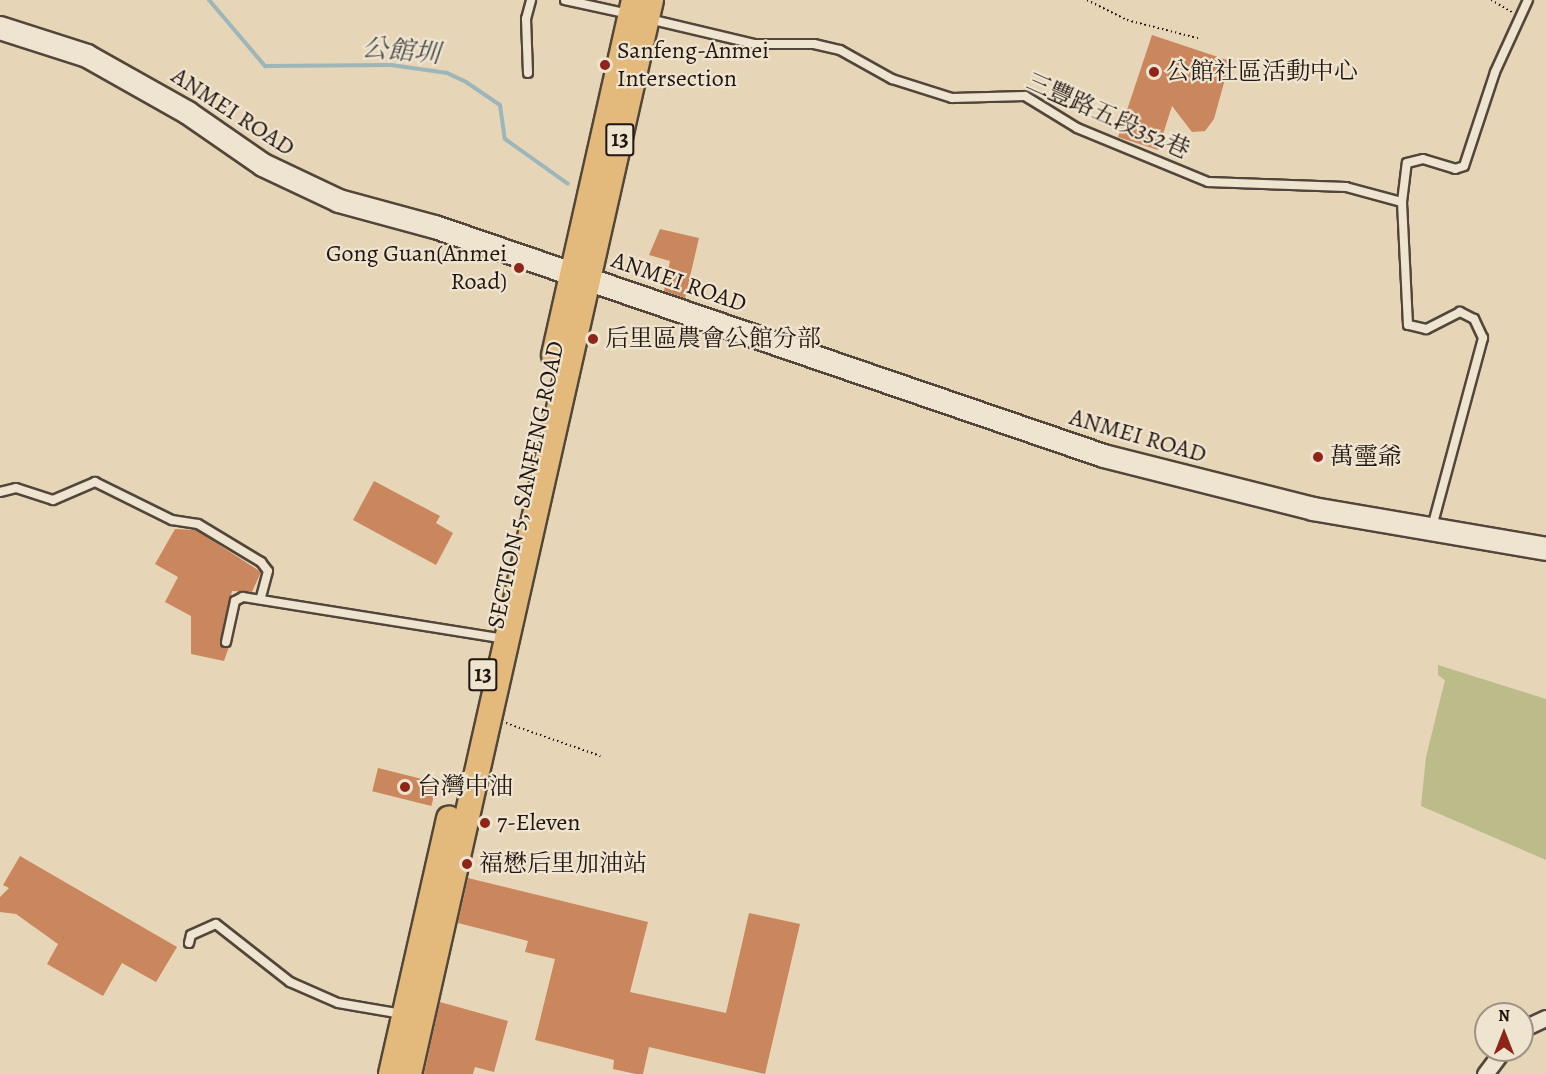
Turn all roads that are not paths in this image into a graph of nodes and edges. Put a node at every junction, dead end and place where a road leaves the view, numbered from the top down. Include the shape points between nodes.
1 (531, 0) edge
2 (565, 0) edge
3 (1528, 0) edge
4 (641, 8) edge
5 (0, 28) edge
6 (528, 73) dead end
7 (1402, 202) junction
8 (580, 277) junction
9 (0, 492) edge
10 (1431, 531) junction
11 (1546, 549) edge
12 (261, 597) junction
13 (499, 638) junction
14 (226, 642) dead end
15 (189, 943) dead end
16 (413, 1016) junction
17 (391, 1074) edge
18 (409, 1074) edge

1 - 6 lane via 526,19
2 - 4 lane, 三豐路五段352巷
3 - 7 lane via 1495,72 1464,166 1455,169 1412,159
4 - 7 lane, 三豐路五段352巷 via 755,44 814,44 840,50 892,79 952,98 1025,96 1077,128 1208,182 1346,187
4 - 8 main road, SECTION 5, SANFENG ROAD / 13
5 - 8 street, ANMEI ROAD via 87,56 188,113 288,179
7 - 10 lane via 1408,325 1426,328 1460,312 1474,319 1483,338
8 - 10 street, ANMEI ROAD via 1104,456 1237,492
8 - 13 main road, SECTION 5, SANFENG ROAD / 13
9 - 12 lane via 16,488 53,500 94,482 172,520 198,525 261,562 268,571
10 - 11 street, ANMEI ROAD
12 - 13 lane
12 - 14 lane via 236,601
13 - 16 main road, SECTION 5, SANFENG ROAD / 13
13 - 16 main road, SECTION 5, SANFENG ROAD / 13 via 488,716
15 - 16 lane via 191,935 216,924 290,982 338,1003
16 - 17 main road, SECTION 5, SANFENG ROAD / 13
16 - 18 main road, SECTION 5, SANFENG ROAD / 13

